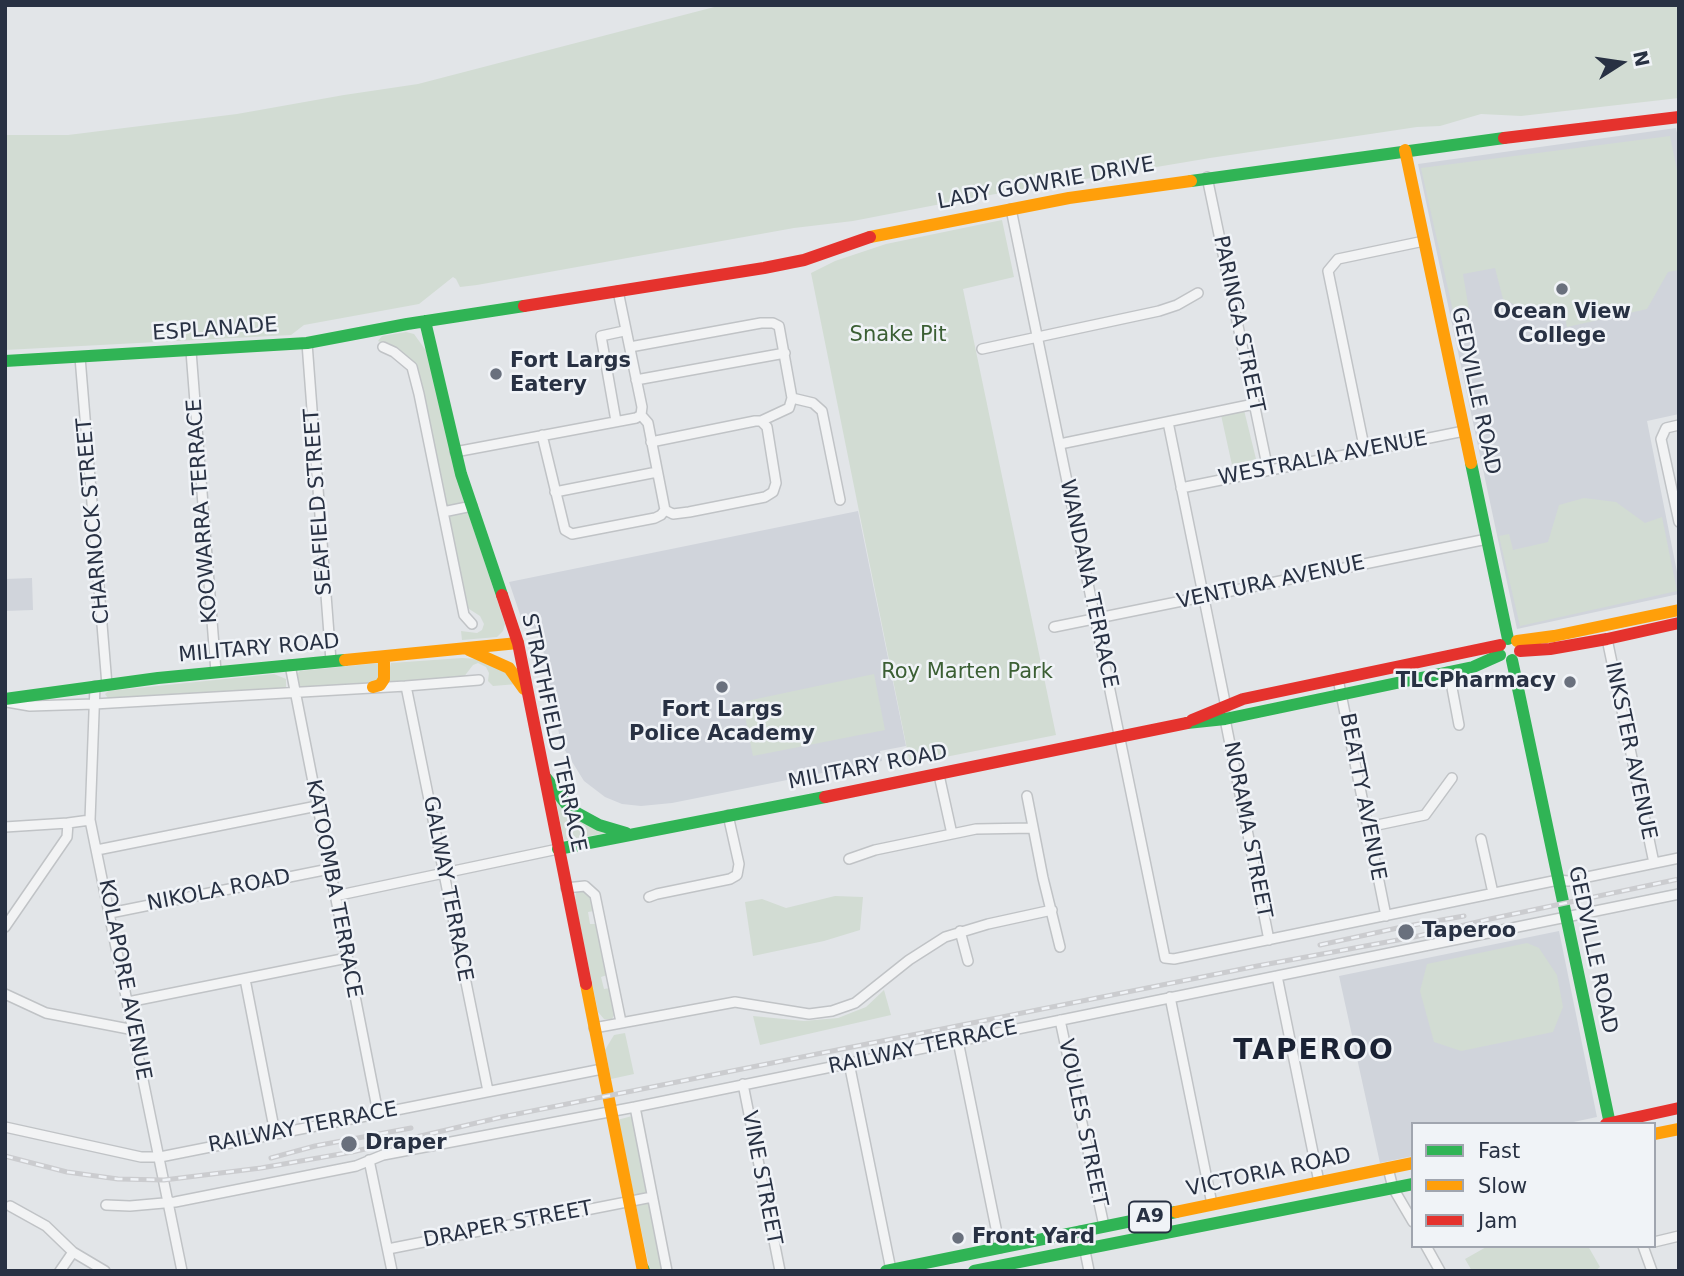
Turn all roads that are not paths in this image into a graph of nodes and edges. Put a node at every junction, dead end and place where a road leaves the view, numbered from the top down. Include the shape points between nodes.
1 (1679, 117) edge
2 (1405, 150) junction
3 (1207, 177) junction
4 (1011, 209) junction
5 (1424, 240) junction
6 (618, 291) junction
7 (1198, 293) dead end
8 (442, 319) junction
9 (425, 321) junction
10 (407, 324) junction
11 (624, 331) junction
12 (1038, 337) junction
13 (307, 343) junction
14 (430, 343) junction
15 (383, 347) dead end
16 (630, 347) junction
17 (982, 349) dead end
18 (191, 351) junction
19 (785, 353) junction
20 (80, 357) junction
21 (5, 361) edge
22 (636, 380) junction
23 (792, 398) junction
24 (1254, 404) junction
25 (640, 415) junction
26 (617, 421) junction
27 (761, 421) junction
28 (1168, 422) junction
29 (1679, 425) edge
30 (1464, 431) junction
31 (542, 435) junction
32 (651, 442) junction
33 (1060, 444) junction
34 (1365, 451) junction
35 (455, 452) junction
36 (1268, 470) junction
37 (657, 472) junction
38 (1181, 488) junction
39 (555, 492) junction
40 (840, 500) dead end
41 (472, 506) junction
42 (664, 510) junction
43 (443, 512) junction
44 (1679, 522) edge
45 (1487, 539) junction
46 (1203, 597) junction
47 (1679, 610) edge
48 (1096, 619) junction
49 (1679, 623) edge
50 (472, 624) dead end
51 (1054, 627) dead end
52 (1607, 639) junction
53 (518, 643) junction
54 (1509, 649) junction
55 (467, 650) junction
56 (384, 657) junction
57 (331, 661) junction
58 (290, 665) junction
59 (216, 672) junction
60 (1449, 672) junction
61 (1338, 679) junction
62 (479, 680) dead end
63 (101, 686) junction
64 (405, 686) junction
65 (373, 687) junction
66 (294, 692) junction
67 (1341, 694) junction
68 (528, 695) junction
69 (5, 701) edge
70 (94, 704) junction
71 (1225, 713) junction
72 (1459, 725) dead end
73 (1120, 738) junction
74 (544, 775) junction
75 (939, 775) junction
76 (1452, 778) dead end
77 (1027, 796) dead end
78 (317, 806) junction
79 (728, 815) junction
80 (90, 820) junction
81 (68, 823) junction
82 (5, 827) edge
83 (1368, 827) junction
84 (1033, 828) junction
85 (632, 834) junction
86 (951, 834) junction
87 (1481, 839) dead end
88 (583, 844) junction
89 (558, 849) junction
90 (97, 850) junction
91 (1679, 858) edge
92 (849, 859) dead end
93 (1654, 863) junction
94 (329, 869) junction
95 (445, 874) junction
96 (1558, 880) junction
97 (565, 883) junction
98 (1493, 893) junction
99 (335, 896) junction
100 (1678, 896) edge
101 (649, 897) dead end
102 (1052, 910) junction
103 (110, 913) junction
104 (1386, 916) junction
105 (1566, 917) junction
106 (5, 927) edge
107 (960, 931) junction
108 (1269, 940) junction
109 (1060, 947) dead end
110 (347, 958) junction
111 (968, 961) dead end
112 (1277, 976) junction
113 (245, 979) junction
114 (5, 994) edge
115 (1170, 997) junction
116 (128, 1002) junction
117 (1060, 1020) junction
118 (621, 1022) junction
119 (594, 1028) junction
120 (134, 1030) junction
121 (958, 1041) junction
122 (849, 1063) junction
123 (602, 1069) junction
124 (743, 1084) junction
125 (488, 1091) junction
126 (635, 1107) junction
127 (1679, 1108) edge
128 (610, 1111) junction
129 (378, 1113) junction
130 (1608, 1122) edge
131 (1617, 1122) edge
132 (5, 1127) edge
133 (1679, 1129) edge
134 (275, 1133) junction
135 (1656, 1134) edge
136 (160, 1157) junction
137 (369, 1160) junction
138 (1411, 1163) edge
139 (1388, 1168) junction
140 (1319, 1182) junction
141 (1411, 1184) edge
142 (1393, 1188) junction
143 (652, 1197) junction
144 (628, 1201) junction
145 (169, 1203) junction
146 (1212, 1204) junction
147 (106, 1205) dead end
148 (9, 1206) dead end
149 (1411, 1219) edge
150 (1104, 1226) junction
151 (1081, 1231) junction
152 (1679, 1236) edge
153 (1656, 1242) edge
154 (1000, 1248) junction
155 (1427, 1248) edge
156 (1644, 1248) edge
157 (388, 1249) junction
158 (1085, 1249) junction
159 (73, 1252) junction
160 (643, 1270) edge
161 (889, 1270) edge
162 (60, 1271) edge
163 (105, 1271) edge
164 (182, 1271) edge
165 (392, 1271) edge
166 (667, 1271) edge
167 (780, 1271) edge
168 (974, 1271) edge
169 (1089, 1271) edge
170 (1440, 1271) edge
171 (1652, 1271) edge

1 - 2 main road, LADY GOWRIE DRIVE
2 - 3 main road, LADY GOWRIE DRIVE
2 - 5 main road, GEDVILLE ROAD
3 - 4 main road, LADY GOWRIE DRIVE
3 - 24 street, PARINGA STREET
4 - 6 main road, LADY GOWRIE DRIVE via 878,234 804,260
4 - 12 street, WANDANA TERRACE
5 - 30 main road, GEDVILLE ROAD
5 - 34 street via 1338,259 1328,271
6 - 8 main road, LADY GOWRIE DRIVE
6 - 11 street
7 - 12 street via 1159,311
8 - 9 main road, LADY GOWRIE DRIVE
8 - 14 main road
9 - 10 main road, ESPLANADE
9 - 14 main road, STRATHFIELD TERRACE
10 - 13 main road, ESPLANADE
10 - 14 main road
11 - 16 street
11 - 26 street via 601,336
12 - 17 street
12 - 33 street, WANDANA TERRACE
13 - 18 main road, ESPLANADE
13 - 57 street, SEAFIELD STREET
14 - 35 main road, STRATHFIELD TERRACE
15 - 43 street via 411,367
16 - 19 street via 773,323 779,326
16 - 22 street
18 - 20 main road, ESPLANADE
18 - 59 street, KOOWARRA TERRACE
19 - 22 street
19 - 23 street
20 - 21 main road, ESPLANADE
20 - 63 street, CHARNOCK STREET
22 - 25 street
23 - 27 street via 789,408
23 - 40 street via 813,403 822,411
24 - 28 street
24 - 36 street, PARINGA STREET
25 - 26 street
25 - 32 street via 648,423
26 - 31 street
27 - 32 street
27 - 42 street via 767,427 771,449 773,492 689,512
28 - 33 street
28 - 38 street, NORAMA STREET
29 - 44 street via 1666,428 1661,439
30 - 34 street, WESTRALIA AVENUE
30 - 45 main road, GEDVILLE ROAD
31 - 35 street
31 - 39 street
32 - 37 street
33 - 48 street, WANDANA TERRACE
34 - 36 street, WESTRALIA AVENUE
35 - 41 main road, STRATHFIELD TERRACE
36 - 38 street, WESTRALIA AVENUE
37 - 39 street
37 - 42 street
38 - 46 street, NORAMA STREET
39 - 42 street via 562,525 572,534 654,518
41 - 43 street
41 - 53 main road, STRATHFIELD TERRACE
43 - 50 street via 464,615
45 - 46 street, VENTURA AVENUE
45 - 54 main road, GEDVILLE ROAD
46 - 48 street, VENTURA AVENUE
46 - 71 street, NORAMA STREET
47 - 54 main road, MILITARY ROAD
48 - 51 street, VENTURA AVENUE
48 - 73 street, WANDANA TERRACE
49 - 52 main road, MILITARY ROAD
52 - 54 main road, MILITARY ROAD via 1550,649
52 - 93 street, INKSTER AVENUE
53 - 55 main road, MILITARY ROAD
53 - 68 main road, STRATHFIELD TERRACE
54 - 60 main road, MILITARY ROAD via 1473,667
54 - 61 main road, MILITARY ROAD
54 - 96 main road, GEDVILLE ROAD
55 - 56 main road, MILITARY ROAD
55 - 68 main road via 509,668
56 - 57 main road, MILITARY ROAD
56 - 65 main road via 384,679
57 - 58 main road, MILITARY ROAD
58 - 59 main road, MILITARY ROAD
58 - 66 street, KATOOMBA TERRACE
59 - 63 main road, MILITARY ROAD
60 - 67 main road, MILITARY ROAD
60 - 72 street
61 - 67 street, BEATTY AVENUE
61 - 71 main road, MILITARY ROAD via 1243,699
62 - 64 street, MILITARY ROAD
63 - 69 main road, MILITARY ROAD
63 - 70 street, KOLAPORE AVENUE
64 - 65 street, MILITARY ROAD
64 - 95 street, GALWAY TERRACE
65 - 66 street, MILITARY ROAD
66 - 70 street, MILITARY ROAD
66 - 78 street, KATOOMBA TERRACE
67 - 71 main road, MILITARY ROAD
67 - 83 street, BEATTY AVENUE
68 - 74 main road, STRATHFIELD TERRACE
69 - 70 street, MILITARY ROAD via 30,706
70 - 80 street, KOLAPORE AVENUE
71 - 73 main road, MILITARY ROAD via 1199,715 1185,723
71 - 108 street, NORAMA STREET
73 - 75 main road, MILITARY ROAD
73 - 108 street, WANDANA TERRACE via 1165,958
74 - 85 main road via 577,813 598,825
74 - 89 main road, STRATHFIELD TERRACE
75 - 79 main road, MILITARY ROAD
75 - 86 street
76 - 83 street via 1425,815
77 - 84 street
78 - 90 street
78 - 94 street, KATOOMBA TERRACE
79 - 85 main road, MILITARY ROAD
79 - 101 street via 739,864 737,875
80 - 81 street
80 - 90 street, KOLAPORE AVENUE
81 - 82 street
81 - 106 street via 67,837
83 - 104 street, BEATTY AVENUE
84 - 86 street
84 - 102 street
85 - 88 main road, MILITARY ROAD
86 - 92 street
87 - 98 street
88 - 89 main road, MILITARY ROAD
88 - 97 main road via 573,855
89 - 95 street
89 - 97 main road, STRATHFIELD TERRACE
90 - 103 street, KOLAPORE AVENUE
91 - 93 street
93 - 96 street
94 - 99 street, KATOOMBA TERRACE
94 - 103 street, NIKOLA ROAD
95 - 99 street
95 - 125 street, GALWAY TERRACE
96 - 98 street
96 - 105 main road, GEDVILLE ROAD
97 - 118 street via 585,886 595,895
97 - 119 main road, STRATHFIELD TERRACE
98 - 104 street
99 - 110 street, KATOOMBA TERRACE
100 - 105 street, RAILWAY TERRACE
102 - 107 street
102 - 109 street
103 - 116 street, KOLAPORE AVENUE
104 - 108 street
105 - 112 street, RAILWAY TERRACE
105 - 130 main road, GEDVILLE ROAD
107 - 111 street
107 - 118 street via 933,943 841,1009 809,1014 735,1002
110 - 113 street
110 - 129 street, KATOOMBA TERRACE
112 - 115 street, RAILWAY TERRACE
112 - 140 street
113 - 116 street
113 - 134 street
114 - 120 street via 46,1013
115 - 117 street, RAILWAY TERRACE
115 - 146 street
116 - 120 street, KOLAPORE AVENUE
117 - 121 street, RAILWAY TERRACE
117 - 150 street, VOULES STREET
118 - 119 street
119 - 123 main road, STRATHFIELD TERRACE
120 - 136 street, KOLAPORE AVENUE
121 - 122 street, RAILWAY TERRACE
121 - 154 street
122 - 124 street, RAILWAY TERRACE
122 - 161 street
123 - 125 street, RAILWAY TERRACE
123 - 128 main road, STRATHFIELD TERRACE
124 - 126 street, RAILWAY TERRACE
124 - 167 street, VINE STREET
125 - 129 street, RAILWAY TERRACE
126 - 128 street, RAILWAY TERRACE
126 - 143 street
127 - 131 main road
128 - 137 street, RAILWAY TERRACE
128 - 144 main road, STRATHFIELD TERRACE
129 - 134 street, RAILWAY TERRACE
132 - 136 street, RAILWAY TERRACE via 141,1157
133 - 135 main road
134 - 136 street, RAILWAY TERRACE
136 - 145 street, KOLAPORE AVENUE
137 - 145 street, RAILWAY TERRACE
137 - 157 street
138 - 139 main road, VICTORIA ROAD / A9
139 - 140 main road, VICTORIA ROAD / A9
139 - 142 street
140 - 146 main road, VICTORIA ROAD / A9
141 - 142 main road, VICTORIA ROAD / A9
142 - 149 street
142 - 158 main road, VICTORIA ROAD / A9
143 - 144 street
143 - 166 street
144 - 157 street, DRAPER STREET
144 - 160 main road, STRATHFIELD TERRACE
145 - 147 street, RAILWAY TERRACE
145 - 164 street, KOLAPORE AVENUE
146 - 150 main road, VICTORIA ROAD / A9
148 - 159 street via 46,1226
150 - 151 main road, VICTORIA ROAD / A9
151 - 154 main road, VICTORIA ROAD / A9
151 - 158 street
152 - 153 street
154 - 161 main road, VICTORIA ROAD / A9
155 - 170 street
156 - 171 street
157 - 165 street
158 - 168 main road, VICTORIA ROAD / A9
158 - 169 street
159 - 162 street
159 - 163 street

